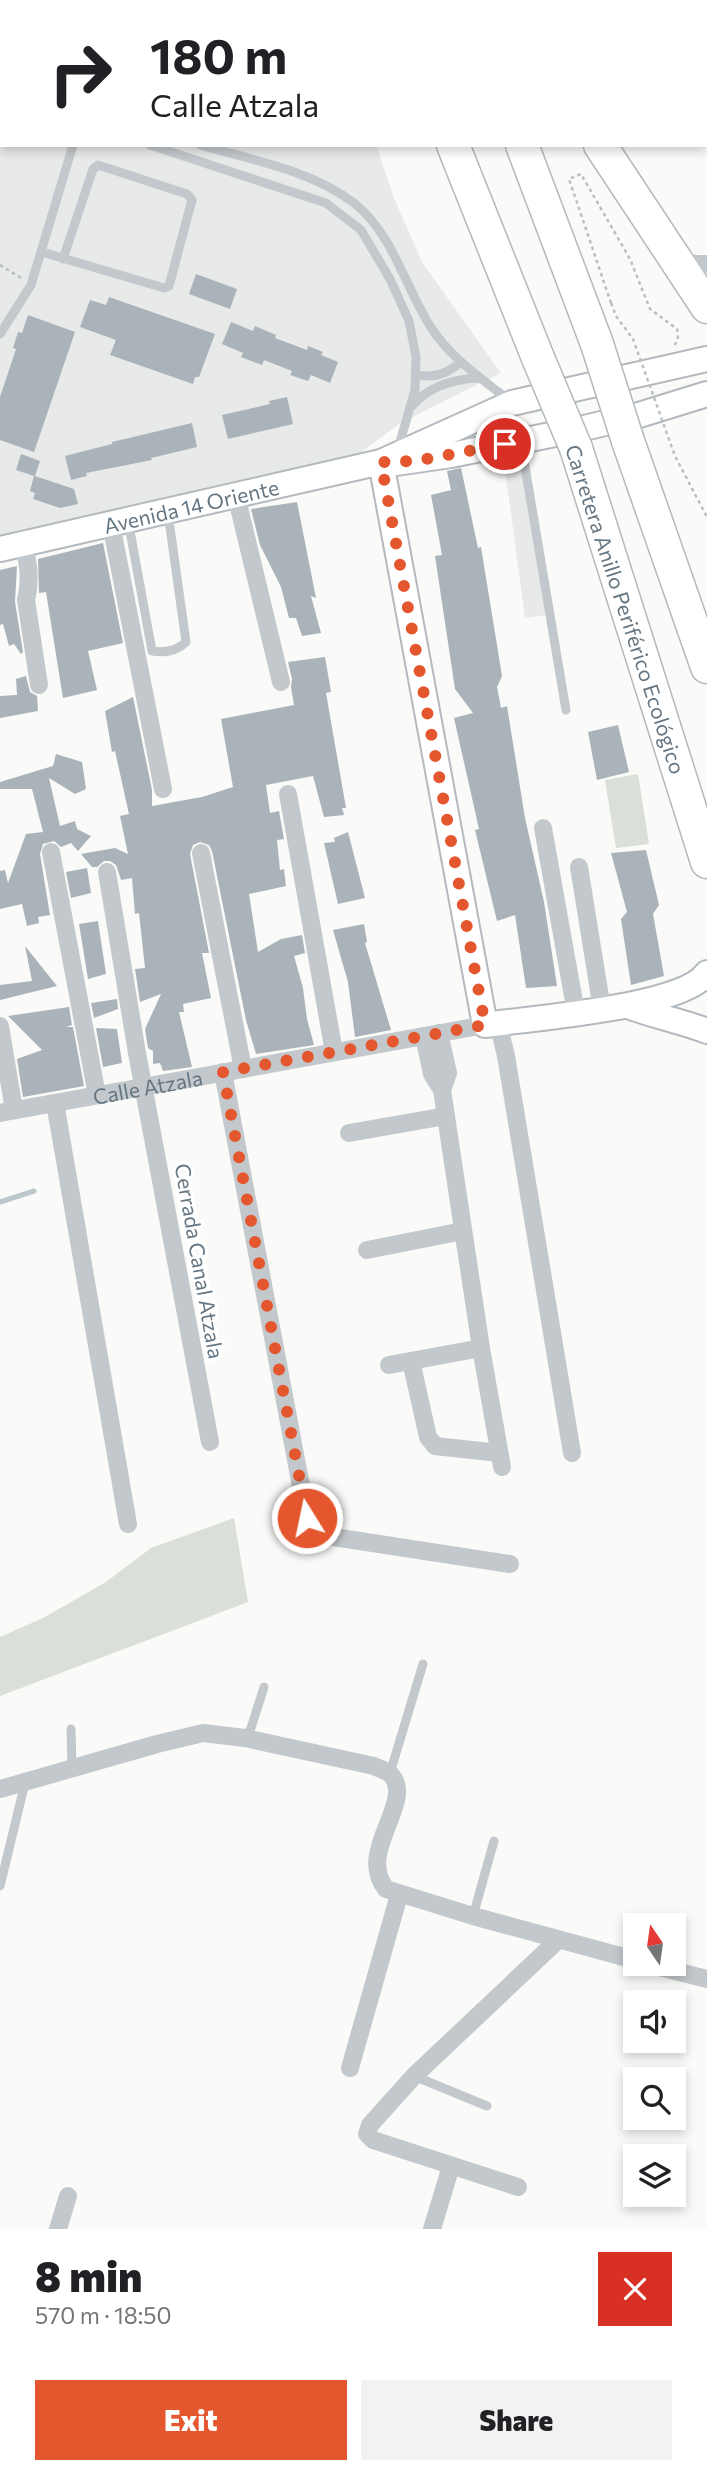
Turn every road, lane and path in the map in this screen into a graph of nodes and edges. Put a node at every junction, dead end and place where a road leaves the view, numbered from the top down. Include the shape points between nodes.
1 (72, 147) edge
2 (156, 147) edge
3 (207, 147) edge
4 (454, 147) edge
5 (523, 147) edge
6 (601, 147) edge
7 (285, 169) junction
8 (278, 187) junction
9 (42, 252) junction
10 (674, 257) junction
11 (64, 258) junction
12 (707, 264) edge
13 (0, 265) edge
14 (31, 285) junction
15 (611, 303) dead end
16 (707, 307) edge
17 (424, 315) junction
18 (409, 321) junction
19 (0, 334) edge
20 (707, 359) edge
21 (461, 362) junction
22 (416, 375) junction
23 (479, 378) junction
24 (707, 394) edge
25 (512, 403) junction
26 (410, 408) junction
27 (520, 441) junction
28 (391, 459) junction
29 (236, 495) junction
30 (168, 511) junction
31 (707, 517) edge
32 (119, 522) junction
33 (11, 547) edge
34 (707, 667) edge
35 (281, 682) dead end
36 (39, 685) dead end
37 (566, 710) dead end
38 (163, 789) dead end
39 (288, 794) dead end
40 (543, 828) dead end
41 (51, 852) dead end
42 (201, 853) dead end
43 (707, 862) edge
44 (579, 867) dead end
45 (107, 872) dead end
46 (707, 972) edge
47 (628, 1006) junction
48 (602, 1009) junction
49 (576, 1013) junction
50 (491, 1024) junction
51 (0, 1026) edge
52 (707, 1031) edge
53 (431, 1035) junction
54 (334, 1052) junction
55 (243, 1069) junction
56 (223, 1072) junction
57 (143, 1087) junction
58 (97, 1096) junction
59 (55, 1103) junction
60 (7, 1112) edge
61 (446, 1116) junction
62 (349, 1133) dead end
63 (463, 1231) junction
64 (367, 1250) dead end
65 (481, 1348) junction
66 (411, 1361) junction
67 (389, 1365) dead end
68 (210, 1443) dead end
69 (572, 1453) dead end
70 (128, 1524) dead end
71 (510, 1564) dead end
72 (423, 1664) dead end
73 (264, 1688) dead end
74 (71, 1729) dead end
75 (246, 1738) junction
76 (72, 1768) junction
77 (390, 1773) junction
78 (25, 1782) junction
79 (0, 1789) edge
80 (494, 1841) dead end
81 (0, 1886) edge
82 (399, 1895) junction
83 (473, 1916) junction
84 (558, 1940) junction
85 (623, 1957) edge
86 (686, 1974) edge
87 (707, 1979) edge
88 (350, 2068) dead end
89 (414, 2076) junction
90 (487, 2106) dead end
91 (451, 2166) junction
92 (518, 2187) dead end
93 (68, 2196) dead end
94 (58, 2229) edge
95 (432, 2229) edge

1 - 9 lane
2 - 8 lane
3 - 7 lane
4 - 43 highway, Carretera Anillo Periférico Ecológico, bridge via 576,448
5 - 34 highway, bridge via 597,344
6 - 10 highway
7 - 8 lane
7 - 17 lane via 326,185 356,204 382,233
8 - 18 lane via 326,203 361,230
9 - 11 lane
9 - 14 lane
10 - 12 street
10 - 16 highway
11 - 11 lane via 169,286 192,200 187,194 98,165
13 - 14 path
14 - 19 lane
15 - 31 path, bridge via 633,339 675,456
17 - 18 lane
17 - 21 lane
18 - 22 lane
20 - 25 main road, Avenida 14 Oriente
21 - 22 lane via 438,376
21 - 23 lane
22 - 26 lane
23 - 25 lane
23 - 26 lane via 438,386
24 - 27 main road, Avenida 14 Oriente via 639,415
25 - 28 main road, Avenida 14 Oriente
26 - 28 lane
27 - 28 main road, Avenida 14 Oriente via 451,455
27 - 37 lane
28 - 29 main road, Avenida 14 Oriente
28 - 50 main road
29 - 30 main road, Avenida 14 Oriente
29 - 35 street
30 - 32 main road, Avenida 14 Oriente
30 - 32 lane via 186,642 178,649 152,651
32 - 33 main road, Avenida 14 Oriente
32 - 38 street
33 - 36 street via 29,564 26,600
39 - 54 street
40 - 49 street
41 - 58 street
42 - 55 street
44 - 48 street
45 - 57 street, Cerrada Canal Atzala
46 - 47 main road, Calle Atzala via 692,987
47 - 48 main road, Calle Atzala
47 - 52 main road, Calle Atzala
48 - 49 main road, Calle Atzala
49 - 50 main road, Calle Atzala
50 - 53 street, Calle Atzala
50 - 69 street via 506,1056
51 - 60 street
53 - 54 street, Calle Atzala
53 - 61 street via 432,1074 442,1090
54 - 55 street, Calle Atzala
55 - 56 street, Calle Atzala
56 - 57 street, Calle Atzala
56 - 71 street via 307,1518 313,1530 327,1536
57 - 58 street, Calle Atzala
57 - 68 street, Cerrada Canal Atzala
58 - 59 street, Calle Atzala
59 - 60 street, Calle Atzala
59 - 70 street
61 - 62 street
61 - 63 street
63 - 64 street
63 - 65 street
65 - 66 street
65 - 66 street via 501,1460 435,1446 428,1437
66 - 67 street
72 - 77 lane
73 - 75 lane
74 - 76 lane
75 - 76 street via 203,1734
75 - 77 street
76 - 78 street
77 - 82 street via 398,1795 376,1870 386,1889
78 - 79 street
78 - 81 lane
80 - 83 lane
82 - 83 street
82 - 88 street
83 - 84 street
84 - 85 street
84 - 89 street
86 - 87 street
89 - 90 lane
89 - 91 street via 367,2134
91 - 92 street
91 - 95 street
93 - 94 street

